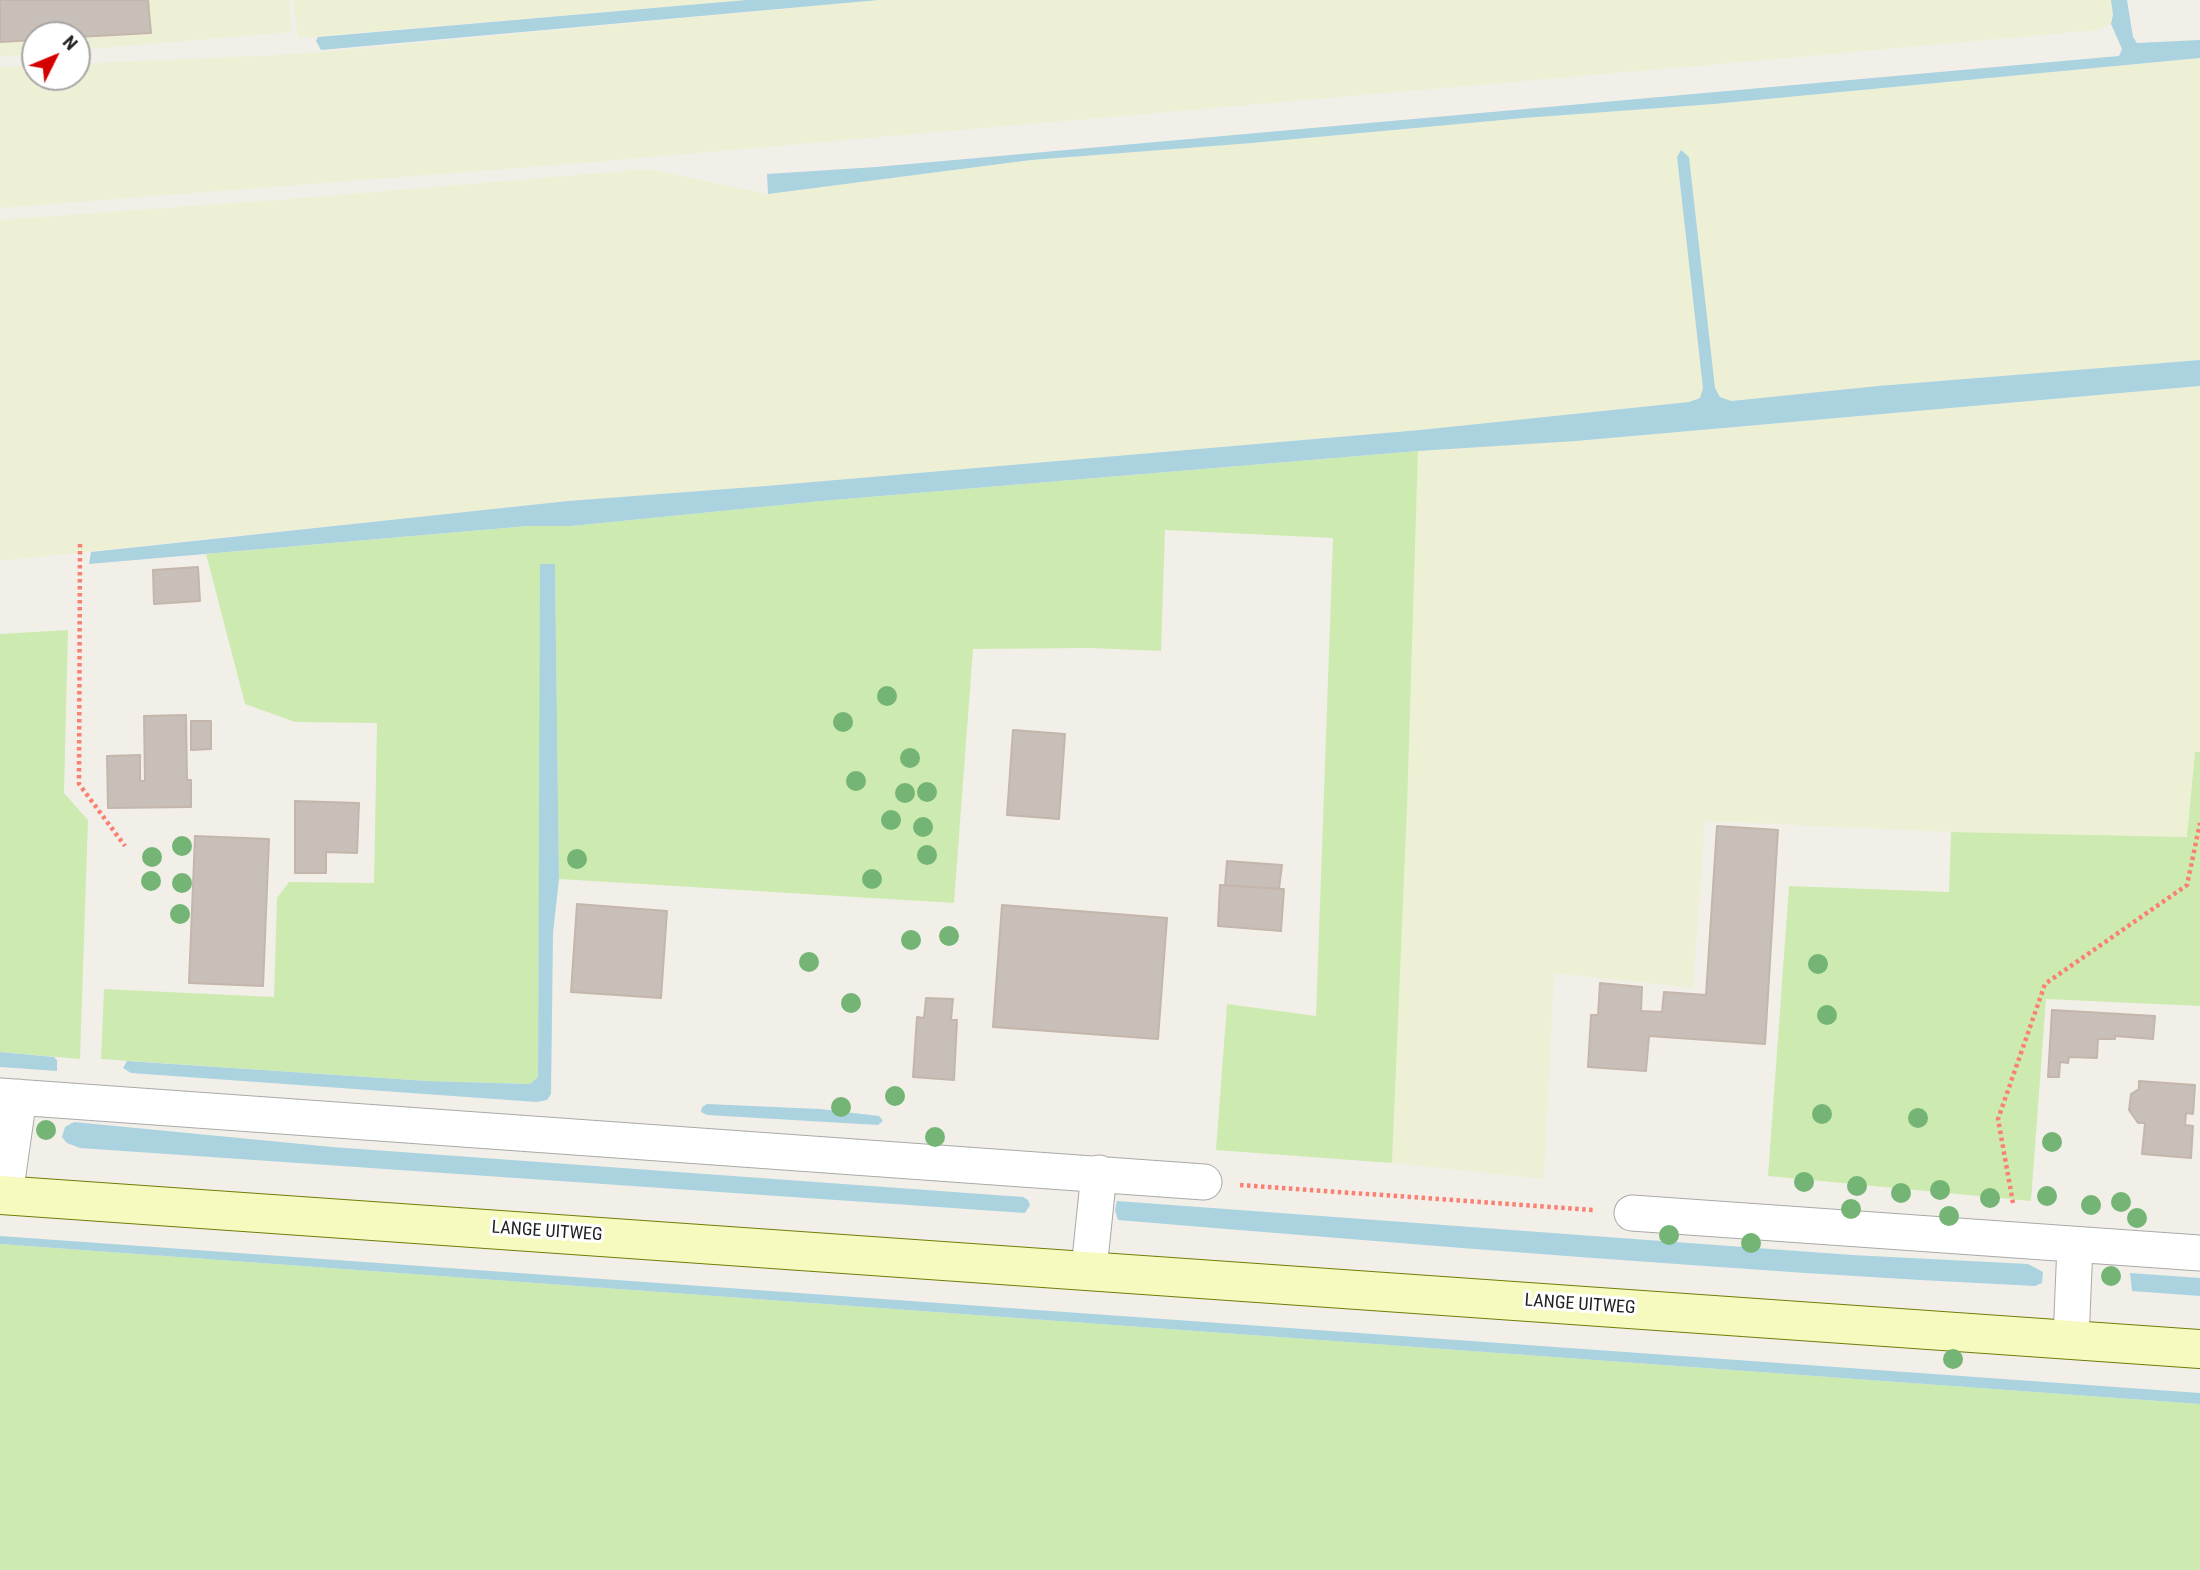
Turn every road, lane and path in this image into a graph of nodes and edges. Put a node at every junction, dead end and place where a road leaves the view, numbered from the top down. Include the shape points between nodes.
1 (80, 544) dead end
2 (2200, 823) edge
3 (125, 846) dead end
4 (10, 1097) edge
5 (1099, 1173) junction
6 (1204, 1182) joint
7 (3, 1195) edge
8 (1632, 1213) joint
9 (2019, 1240) junction
10 (2075, 1245) junction
11 (2200, 1253) edge
12 (1089, 1269) junction
13 (2071, 1340) junction
14 (2200, 1349) edge

1 - 3 path via 79,784
2 - 9 path via 2187,885 2045,984 1998,1119
4 - 5 street, LANGE UITWEG
4 - 7 street, LANGE UITWEG
5 - 6 street, LANGE UITWEG
5 - 12 street
6 - 8 path
7 - 12 street, LANGE UITWEG
8 - 9 street
9 - 10 street
10 - 11 street
10 - 13 street
12 - 13 street, LANGE UITWEG
13 - 14 street, LANGE UITWEG

